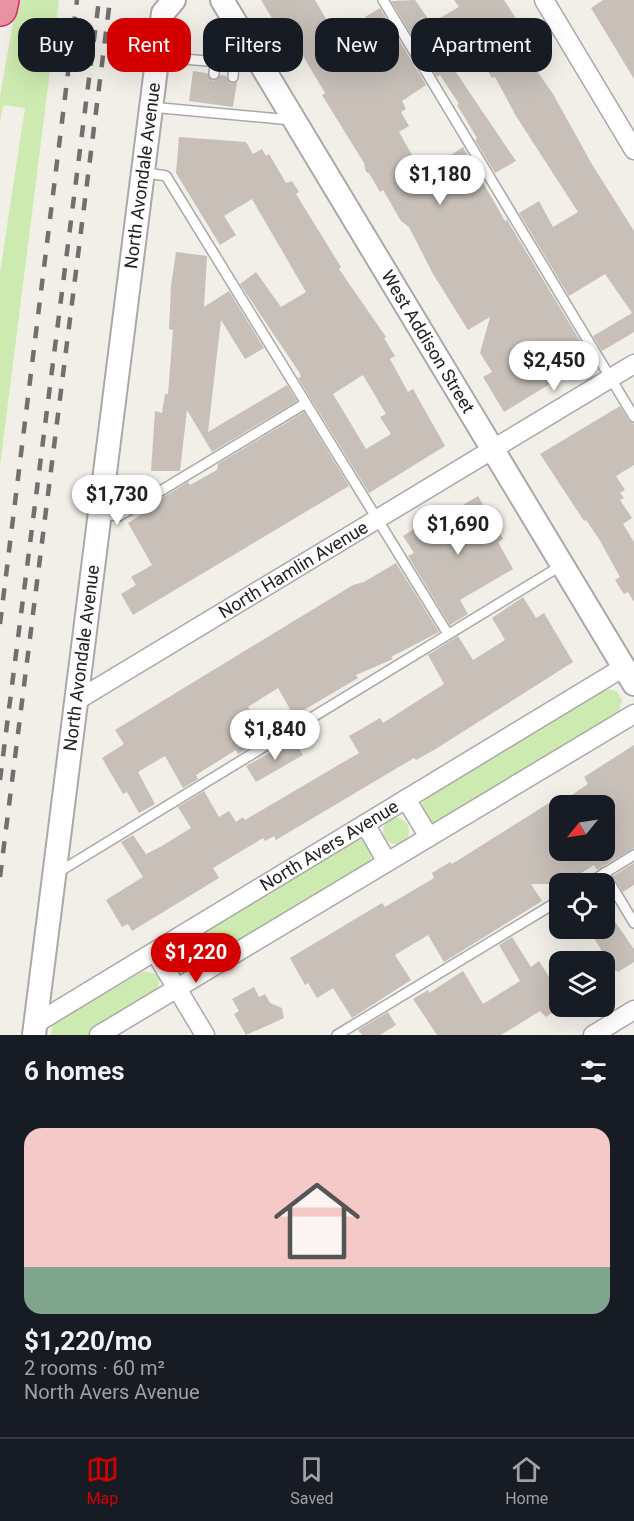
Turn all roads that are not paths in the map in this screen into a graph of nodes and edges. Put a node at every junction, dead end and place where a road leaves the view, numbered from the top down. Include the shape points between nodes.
1 (2, 0) edge
2 (174, 0) edge
3 (222, 0) edge
4 (383, 0) edge
5 (544, 0) edge
6 (0, 9) edge
7 (162, 18) edge
8 (233, 18) edge
9 (191, 59) edge
10 (198, 60) junction
11 (203, 60) edge
12 (196, 71) dead end
13 (155, 72) edge
14 (233, 72) edge
15 (265, 72) edge
16 (232, 76) dead end
17 (150, 107) junction
18 (295, 121) junction
19 (634, 150) edge
20 (142, 172) junction
21 (634, 364) edge
22 (611, 378) junction
23 (306, 403) junction
24 (634, 417) edge
25 (493, 450) junction
26 (98, 514) junction
27 (377, 519) junction
28 (562, 565) junction
29 (448, 634) junction
30 (629, 676) edge
31 (76, 701) junction
32 (634, 714) edge
33 (406, 799) junction
34 (364, 825) junction
35 (429, 837) junction
36 (634, 855) edge
37 (387, 862) junction
38 (604, 873) edge
39 (55, 874) junction
40 (615, 891) edge
41 (549, 907) edge
42 (634, 923) edge
43 (155, 952) junction
44 (177, 988) junction
45 (634, 1010) edge
46 (34, 1030) edge
47 (99, 1035) edge
48 (205, 1035) edge
49 (337, 1035) edge
50 (593, 1035) edge

1 - 6 highway
2 - 7 street, North Avondale Avenue
3 - 8 street, West Addison Street
4 - 22 lane
5 - 19 street
9 - 10 lane
10 - 11 lane
10 - 12 lane
13 - 17 street, North Avondale Avenue
14 - 16 lane
15 - 18 street, West Addison Street
17 - 18 lane via 191,106
17 - 20 street, North Avondale Avenue
18 - 25 street, West Addison Street
20 - 23 lane via 165,176
20 - 26 street, North Avondale Avenue
21 - 22 street, North Hamlin Avenue
22 - 24 lane
22 - 25 street, North Hamlin Avenue
23 - 26 lane via 119,516
23 - 27 lane
25 - 27 street, North Hamlin Avenue
25 - 28 street, West Addison Street
26 - 31 street, North Avondale Avenue
27 - 29 lane
27 - 31 street, North Hamlin Avenue
28 - 29 lane
28 - 30 street, West Addison Street
29 - 39 lane
30 - 33 street, North Avers Avenue
31 - 39 street, North Avondale Avenue
32 - 35 street
33 - 34 street, North Avers Avenue
33 - 35 street
34 - 37 street
34 - 43 street, North Avers Avenue
35 - 37 street
36 - 38 lane
37 - 44 street
39 - 46 street, North Avondale Avenue
40 - 42 lane
41 - 49 lane
43 - 44 street
43 - 46 street, North Avers Avenue
44 - 47 street
44 - 48 street
45 - 50 street

